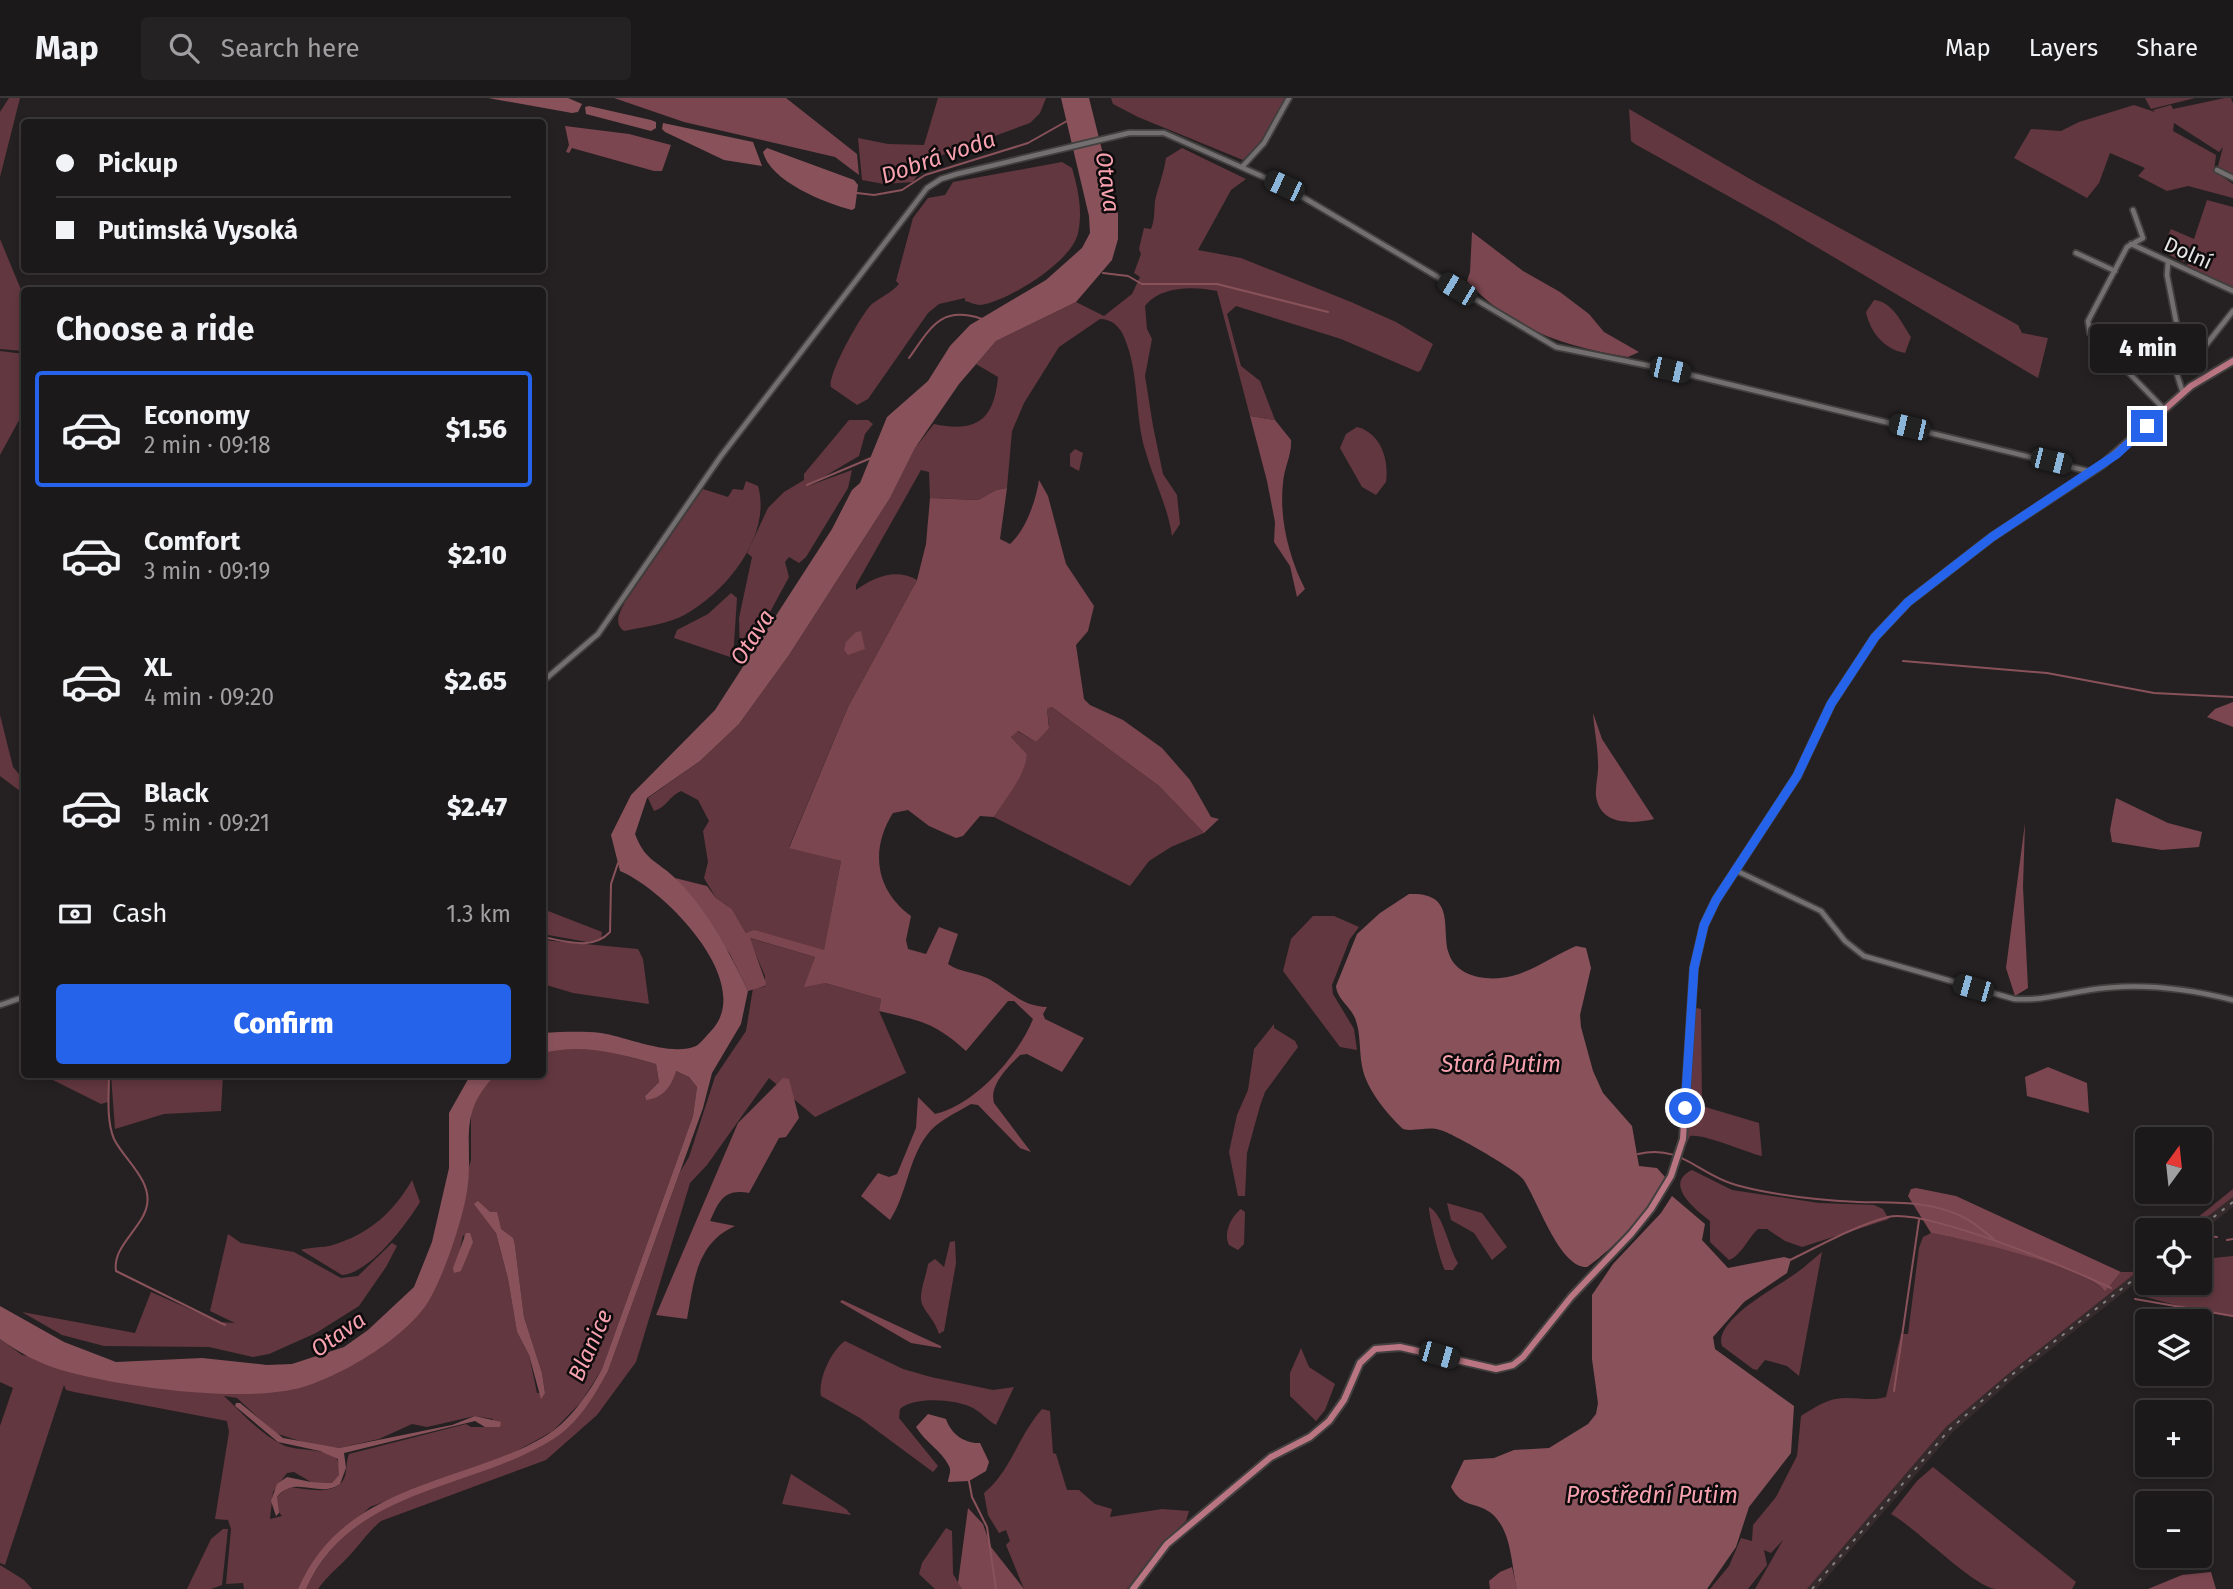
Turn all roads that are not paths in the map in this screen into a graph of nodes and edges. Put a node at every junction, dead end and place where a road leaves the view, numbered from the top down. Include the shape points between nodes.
1 (1289, 98) edge
2 (1242, 167) junction
3 (2217, 170) dead end
4 (2233, 178) edge
5 (2133, 210) dead end
6 (2131, 244) junction
7 (2076, 253) dead end
8 (2168, 262) junction
9 (2115, 271) junction
10 (2233, 291) edge
11 (2233, 312) edge
12 (2172, 361) junction
13 (2233, 361) edge
14 (2183, 393) junction
15 (2164, 409) junction
16 (2076, 468) junction
17 (2092, 472) junction
18 (2081, 480) junction
19 (546, 679) edge
20 (1737, 871) junction
21 (21, 998) edge
22 (2233, 1000) edge
23 (0, 1004) edge
24 (1133, 1589) edge

1 - 2 street via 1264,143
2 - 16 street via 1321,207 1556,347
2 - 19 street via 1158,132 1140,131 946,177 924,191 721,456 598,634
3 - 4 street
5 - 6 street via 2143,238
6 - 8 street, Dolní
6 - 9 street
7 - 9 street
8 - 10 street, Dolní
8 - 12 street via 2177,326 2164,331
9 - 15 street via 2088,321 2090,332
11 - 12 street via 2202,350
12 - 14 street
13 - 14 main road
14 - 15 main road
15 - 17 main road
16 - 17 street
16 - 18 street
17 - 18 main road
18 - 20 main road via 1992,537 1884,624 1831,704 1797,776
20 - 22 street via 1821,911 1864,956 2014,999 2034,1001 2089,990 2142,987 2196,991
20 - 24 main road via 1708,916 1696,954 1681,1151 1661,1195 1631,1234 1513,1365 1496,1369 1400,1347 1375,1349 1360,1363 1340,1406 1321,1428 1242,1479 1162,1549
21 - 23 street

